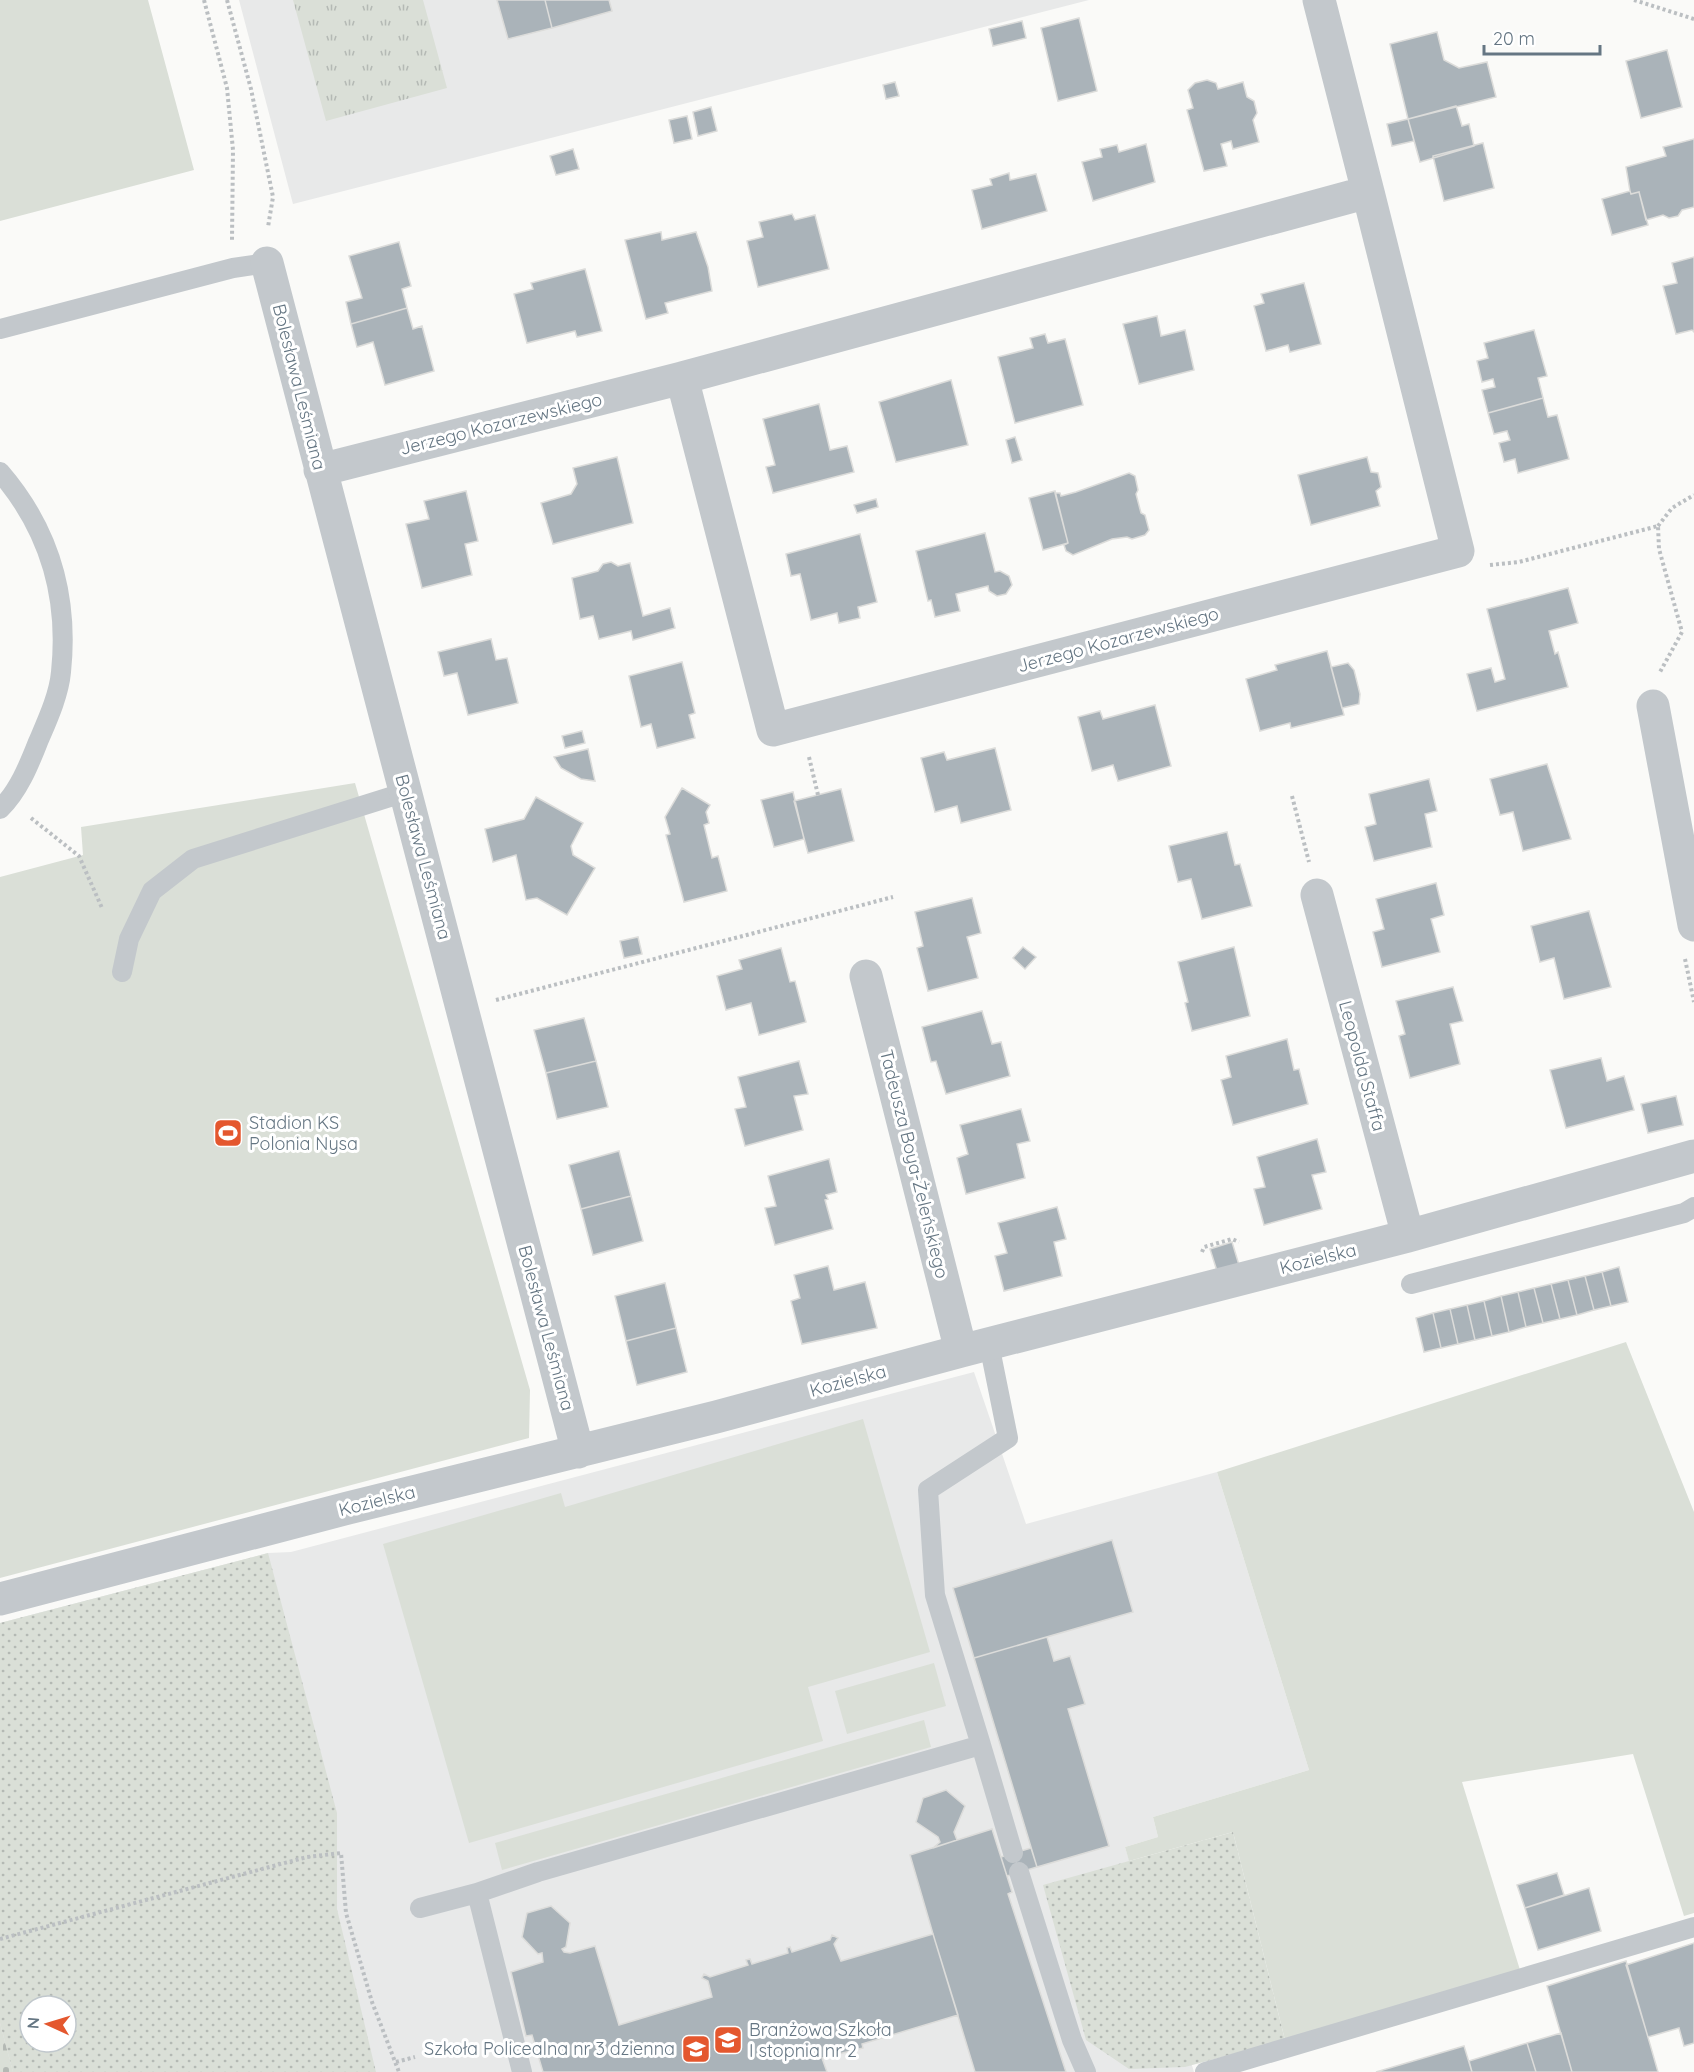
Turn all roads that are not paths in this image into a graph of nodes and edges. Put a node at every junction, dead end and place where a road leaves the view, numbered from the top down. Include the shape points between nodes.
1 (1319, 0) edge
2 (1368, 192) junction
3 (267, 263) joint
4 (0, 329) edge
5 (682, 378) junction
6 (320, 470) junction
7 (0, 472) edge
8 (1653, 706) road end
9 (406, 792) junction
10 (4, 805) edge
11 (1317, 895) road end
12 (1694, 925) edge
13 (122, 972) dead end
14 (866, 976) dead end
15 (1694, 1156) edge
16 (1694, 1207) edge
17 (1408, 1236) junction
18 (1411, 1284) dead end
19 (975, 1347) junction
20 (578, 1452) junction
21 (0, 1599) edge
22 (981, 1745) junction
23 (1013, 1853) dead end
24 (1019, 1872) dead end
25 (477, 1893) junction
26 (420, 1908) dead end
27 (1694, 1927) edge
28 (522, 2072) edge
29 (1086, 2072) edge
30 (1205, 2072) edge

1 - 2 street, Jerzego Kozarzewskiego
2 - 5 street, Jerzego Kozarzewskiego
2 - 5 street, Jerzego Kozarzewskiego via 1458,551 773,730
3 - 4 lane via 233,268
3 - 6 street, Bolesława Leśmiana
5 - 6 street, Jerzego Kozarzewskiego
6 - 9 street, Bolesława Leśmiana
7 - 10 lane via 41,531 55,575 63,626 61,674 47,721 30,762
8 - 12 street
9 - 13 lane via 193,860 152,891 129,939
9 - 20 street, Bolesława Leśmiana
11 - 17 street, Leopolda Staffa
14 - 19 street, Tadeusza Boya-Żeleńskiego
15 - 17 street, Kozielska
16 - 18 lane via 1684,1213
17 - 19 street, Kozielska
19 - 20 street, Kozielska
19 - 22 lane via 1008,1438 928,1490 935,1595
20 - 21 street, Kozielska
22 - 23 lane
22 - 25 lane via 537,1872
24 - 29 lane via 1072,2040
25 - 26 lane
25 - 28 lane
27 - 30 lane

